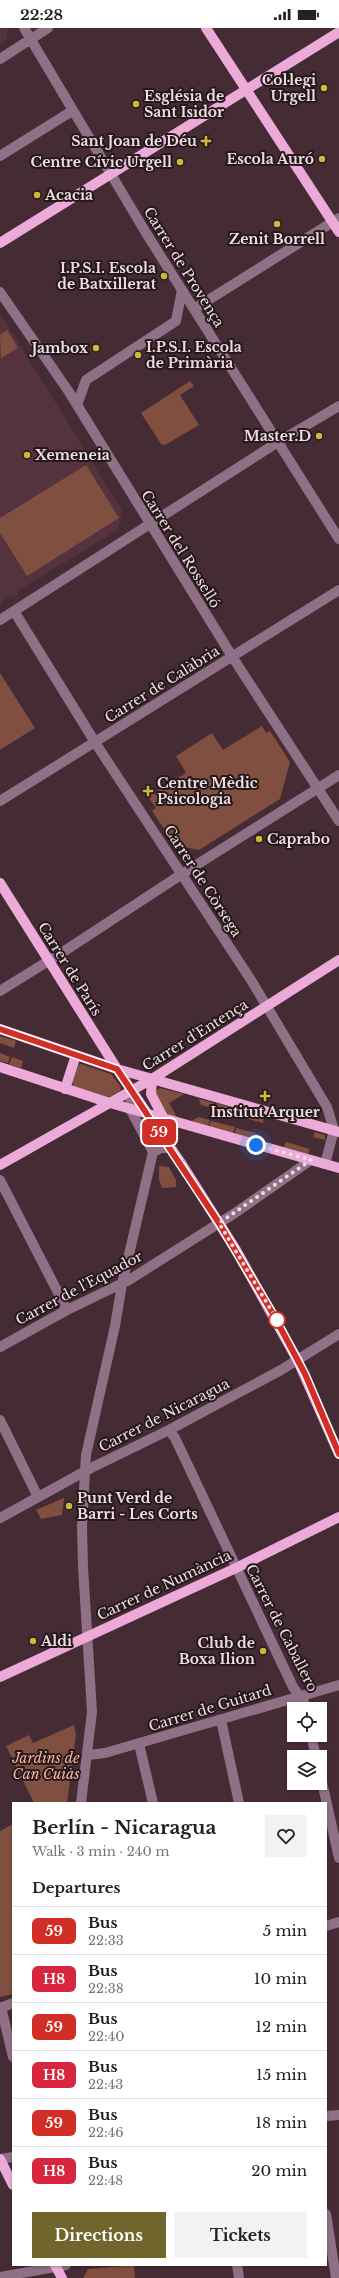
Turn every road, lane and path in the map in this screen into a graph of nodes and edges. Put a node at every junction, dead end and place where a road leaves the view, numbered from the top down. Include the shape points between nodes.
1 (24, 28) edge
2 (48, 28) edge
3 (206, 28) edge
4 (339, 32) edge
5 (30, 39) junction
6 (0, 59) edge
7 (246, 90) junction
8 (72, 111) junction
9 (0, 156) edge
10 (110, 174) junction
11 (336, 220) edge
12 (339, 232) edge
13 (0, 243) edge
14 (182, 290) junction
15 (0, 292) edge
16 (194, 309) junction
17 (77, 405) junction
18 (339, 406) edge
19 (278, 442) junction
20 (149, 525) junction
21 (339, 539) edge
22 (339, 590) edge
23 (14, 611) junction
24 (0, 620) edge
25 (232, 657) junction
26 (95, 742) junction
27 (339, 775) edge
28 (318, 788) junction
29 (0, 801) edge
30 (339, 821) edge
31 (182, 874) junction
32 (0, 883) edge
33 (339, 960) edge
34 (49, 961) junction
35 (0, 991) edge
36 (267, 1006) junction
37 (0, 1029) edge
38 (76, 1055) junction
39 (0, 1067) edge
40 (117, 1069) junction
41 (152, 1079) junction
42 (65, 1089) junction
43 (131, 1091) junction
44 (83, 1095) junction
45 (110, 1103) junction
46 (130, 1109) junction
47 (146, 1113) junction
48 (90, 1115) junction
49 (164, 1118) junction
50 (336, 1131) edge
51 (170, 1148) junction
52 (153, 1152) junction
53 (311, 1160) junction
54 (325, 1164) junction
55 (0, 1165) edge
56 (339, 1168) edge
57 (0, 1180) edge
58 (219, 1223) junction
59 (122, 1284) junction
60 (67, 1310) junction
61 (339, 1334) edge
62 (0, 1347) edge
63 (298, 1361) junction
64 (0, 1420) edge
65 (169, 1430) junction
66 (339, 1454) edge
67 (85, 1472) junction
68 (38, 1497) junction
69 (339, 1517) edge
70 (0, 1518) edge
71 (236, 1568) junction
72 (87, 1636) junction
73 (0, 1677) edge
74 (339, 1685) edge
75 (300, 1696) junction
76 (303, 1702) edge
77 (221, 1720) junction
78 (139, 1744) junction
79 (88, 1755) junction
80 (324, 1790) edge
81 (81, 1802) edge
82 (153, 1802) edge
83 (239, 1802) edge
84 (326, 1802) edge
85 (327, 1806) edge
86 (333, 1835) edge
87 (339, 1858) edge
88 (339, 1922) edge
89 (327, 1926) edge
90 (12, 2003) edge
91 (1, 2008) edge
92 (12, 2053) edge
93 (339, 2115) edge
94 (327, 2116) edge
95 (12, 2157) edge
96 (0, 2159) edge
97 (12, 2183) edge
98 (327, 2218) edge
99 (332, 2235) edge
100 (59, 2266) edge
101 (237, 2266) edge
102 (0, 2277) edge
103 (62, 2278) edge
104 (239, 2278) edge
105 (336, 2278) edge

1 - 5 street, Carrer de Provença
2 - 5 street
3 - 7 main road
4 - 7 main road
5 - 6 street
5 - 8 street, Carrer de Provença
7 - 10 main road
7 - 11 main road
8 - 9 street
8 - 10 street, Carrer de Provença
10 - 13 main road
10 - 14 street, Carrer de Provença
11 - 12 main road
11 - 16 street
14 - 16 street, Carrer de Provença
14 - 17 street via 176,321 86,380
15 - 17 street, Carrer del Rosselló
16 - 19 street, Carrer de Provença
17 - 20 street, Carrer del Rosselló
18 - 19 street
19 - 20 street
19 - 21 street, Carrer de Provença
20 - 23 street
20 - 25 street, Carrer del Rosselló
22 - 25 street, Carrer de Calàbria
23 - 24 street
23 - 26 street, Carrer de Còrsega
25 - 26 street, Carrer de Calàbria
25 - 28 street, Carrer del Rosselló
26 - 29 street, Carrer de Calàbria
26 - 31 street, Carrer de Còrsega
27 - 28 street
28 - 30 street, Carrer del Rosselló
28 - 31 street
31 - 34 street
31 - 36 street, Carrer de Còrsega
32 - 34 main road, Carrer de París
33 - 36 main road, Carrer d'Entença
34 - 35 street
34 - 40 main road, Carrer de París
36 - 41 main road, Carrer d'Entença
36 - 50 street, Carrer de Còrsega via 327,1106
37 - 38 main road
38 - 40 main road
38 - 42 main road
39 - 42 main road
40 - 41 main road
40 - 43 main road, Carrer de París
41 - 43 main road, Carrer d'Entença
41 - 49 main road via 151,1094
41 - 50 main road
42 - 44 main road
43 - 45 main road, Carrer d'Entença
43 - 46 street
43 - 47 main road, Carrer de París
44 - 45 main road
44 - 48 main road via 90,1108
45 - 46 main road
45 - 48 main road, Carrer d'Entença
46 - 47 main road
46 - 52 street
47 - 49 main road
47 - 51 main road, Carrer de París
48 - 55 main road, Carrer d'Entença
49 - 53 main road
50 - 54 street
51 - 52 street via 161,1148
51 - 58 main road, Carrer de París
52 - 59 street
53 - 54 main road
53 - 58 street, Carrer de l'Equador
54 - 56 main road
57 - 60 street
58 - 59 street, Carrer de l'Equador
58 - 63 main road, Carrer de París
59 - 60 street, Carrer de l'Equador
59 - 67 street via 86,1455
60 - 62 street, Carrer de l'Equador
61 - 63 street, Carrer de Nicaragua
63 - 65 street, Carrer de Nicaragua
63 - 66 main road, Carrer de París
64 - 68 street
65 - 67 street, Carrer de Nicaragua
65 - 71 street, Carrer de Caballero
67 - 68 street, Carrer de Nicaragua
67 - 72 street via 82,1532
68 - 70 street, Carrer de Nicaragua
69 - 71 main road, Carrer de Numància
71 - 72 main road, Carrer de Numància
71 - 75 street, Carrer de Caballero via 293,1687
72 - 73 main road, Carrer de Numància
72 - 79 street via 92,1702
74 - 75 street, Carrer de Guitard
75 - 76 street, Carrer de Caballero
75 - 77 street, Carrer de Guitard
77 - 78 street, Carrer de Guitard
77 - 83 street
78 - 79 street, Carrer de Guitard via 95,1756
78 - 82 street
79 - 81 street
80 - 84 street
85 - 86 street
86 - 87 street
88 - 89 street
90 - 91 street
91 - 92 street
93 - 94 street
95 - 96 street
96 - 97 main road
98 - 99 street
99 - 105 street
100 - 102 street
100 - 103 main road
101 - 104 street

